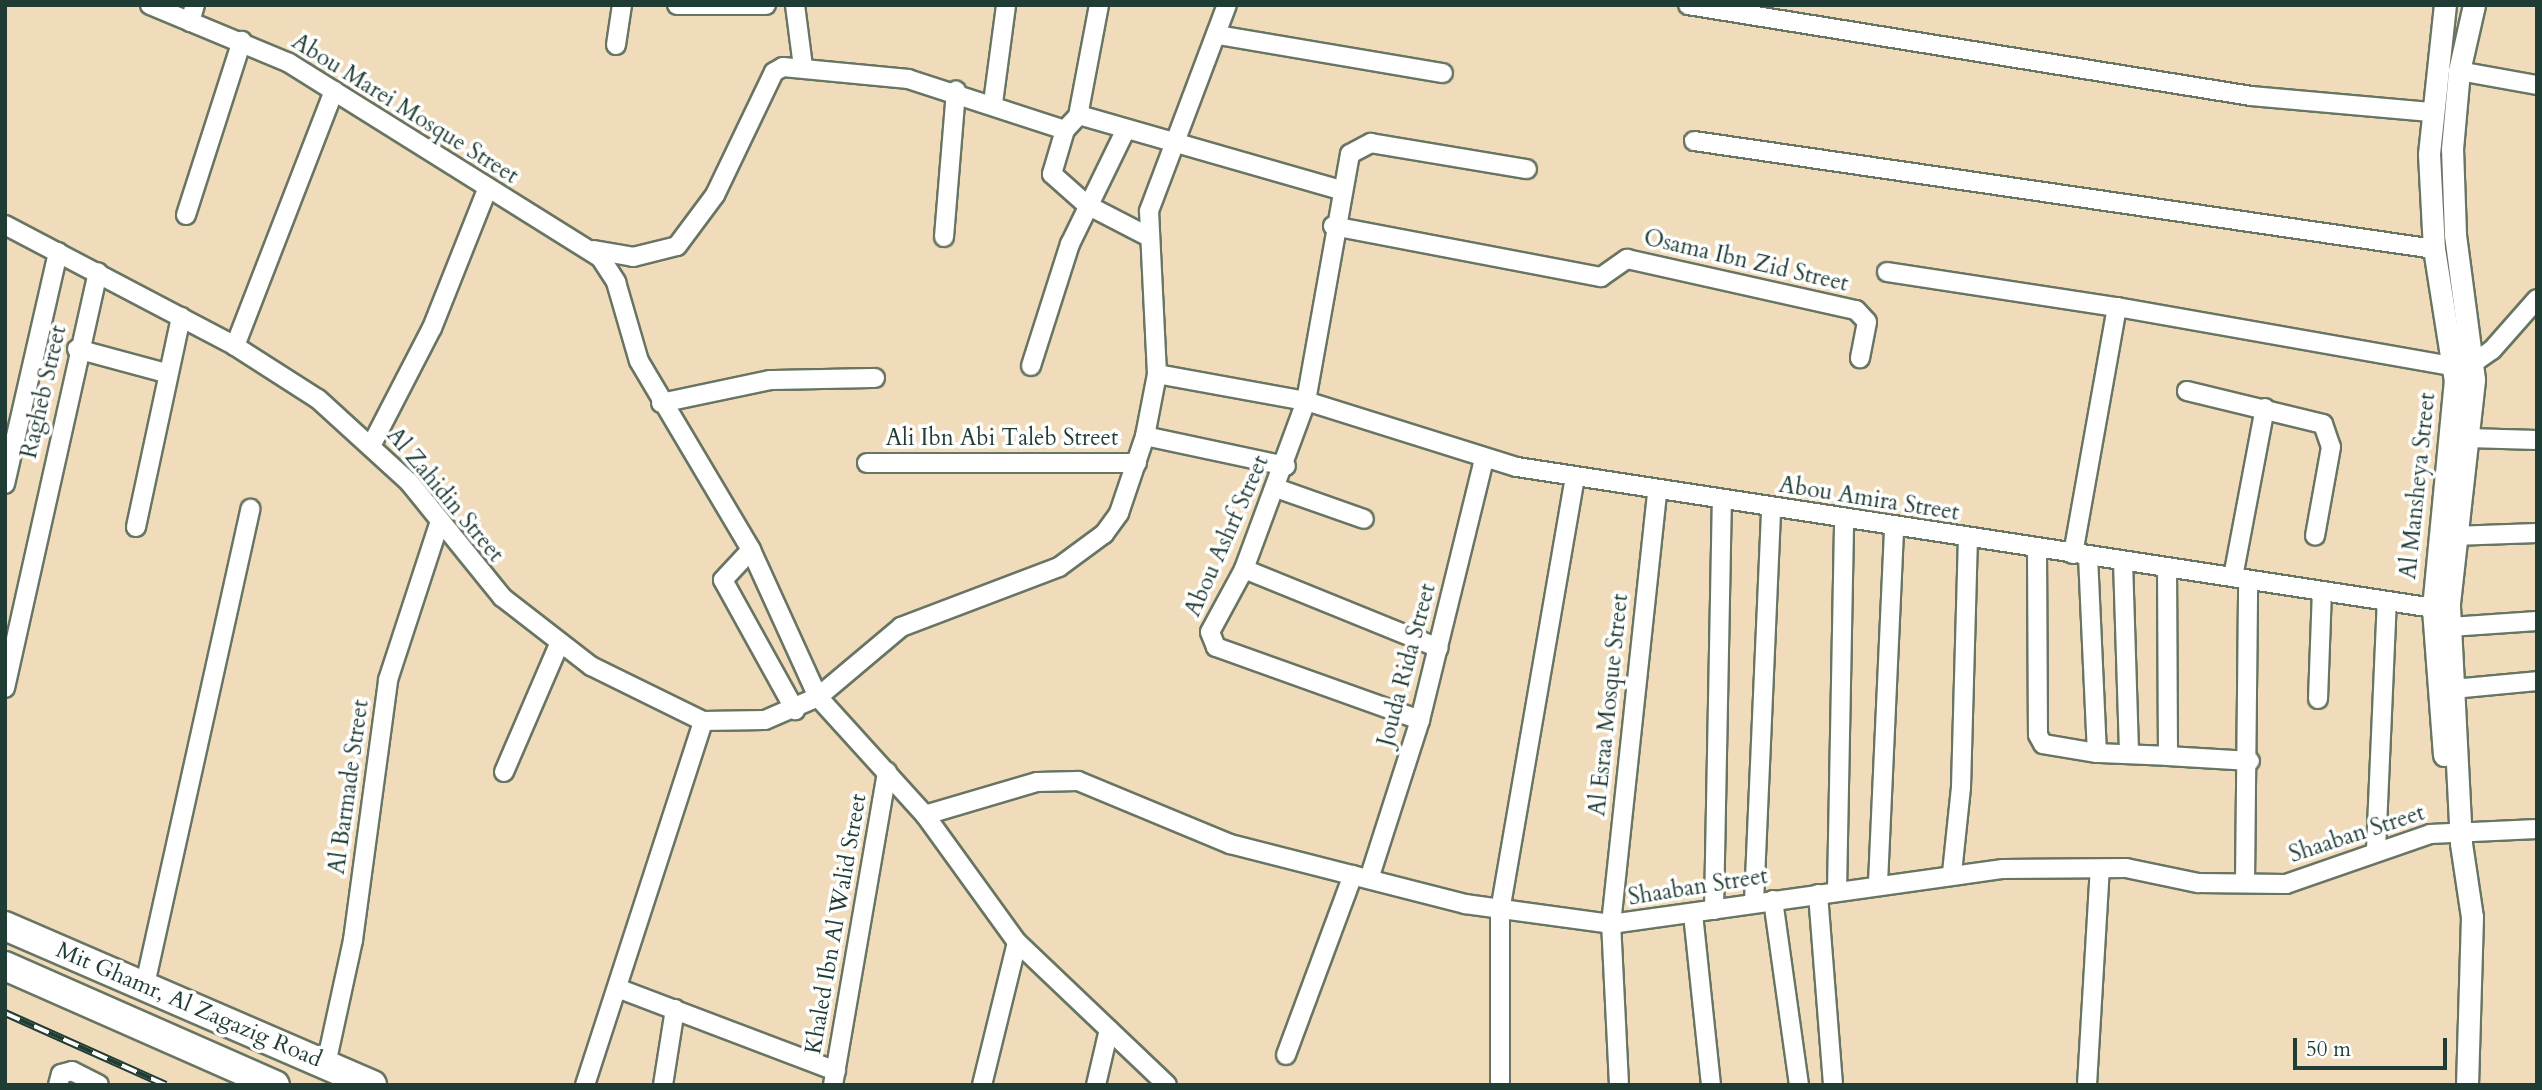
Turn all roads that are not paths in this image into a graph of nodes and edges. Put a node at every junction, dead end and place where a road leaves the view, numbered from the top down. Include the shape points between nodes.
1 (150, 5) edge
2 (622, 5) edge
3 (677, 5) edge
4 (766, 5) edge
5 (795, 5) edge
6 (1006, 5) edge
7 (1098, 5) edge
8 (1227, 5) edge
9 (1688, 5) edge
10 (2445, 5) edge
11 (2474, 5) edge
12 (192, 14) edge
13 (1218, 35) junction
14 (242, 41) junction
15 (616, 45) dead end
16 (803, 67) junction
17 (2459, 71) junction
18 (1443, 73) dead end
19 (2537, 85) edge
20 (956, 90) junction
21 (334, 91) junction
22 (993, 103) junction
23 (2430, 112) junction
24 (1078, 116) junction
25 (1065, 130) junction
26 (1125, 131) junction
27 (1694, 141) dead end
28 (1174, 145) junction
29 (1527, 169) dead end
30 (487, 190) junction
31 (1341, 190) junction
32 (1087, 205) junction
33 (186, 215) dead end
34 (5, 225) edge
35 (1333, 226) junction
36 (1147, 236) junction
37 (944, 237) dead end
38 (587, 248) junction
39 (2434, 249) junction
40 (58, 252) junction
41 (98, 272) junction
42 (1887, 272) dead end
43 (2537, 299) edge
44 (2117, 307) junction
45 (181, 317) junction
46 (235, 346) junction
47 (77, 349) junction
48 (1860, 358) dead end
49 (2462, 365) junction
50 (1031, 366) dead end
51 (166, 373) junction
52 (1157, 374) junction
53 (875, 377) dead end
54 (2187, 391) dead end
55 (1306, 401) junction
56 (661, 403) junction
57 (2265, 408) junction
58 (1145, 436) junction
59 (2468, 438) junction
60 (2537, 440) edge
61 (372, 444) junction
62 (1484, 460) junction
63 (867, 463) dead end
64 (1137, 463) junction
65 (1286, 466) junction
66 (1575, 477) junction
67 (5, 484) edge
68 (1276, 488) junction
69 (1657, 490) junction
70 (1722, 501) junction
71 (250, 509) dead end
72 (1771, 509) junction
73 (1364, 519) dead end
74 (440, 521) junction
75 (1844, 521) junction
76 (136, 527) dead end
77 (1894, 528) junction
78 (2537, 533) edge
79 (2315, 536) dead end
80 (2452, 536) junction
81 (1968, 539) junction
82 (2037, 549) junction
83 (751, 550) junction
84 (2081, 555) junction
85 (2123, 561) junction
86 (2167, 568) junction
87 (1244, 569) junction
88 (2240, 578) junction
89 (2322, 591) junction
90 (2388, 601) junction
91 (2433, 608) junction
92 (2537, 621) edge
93 (2450, 627) junction
94 (559, 645) junction
95 (1439, 648) junction
96 (2537, 681) edge
97 (5, 688) edge
98 (2452, 689) junction
99 (818, 697) junction
100 (2318, 698) dead end
101 (795, 710) junction
102 (1420, 720) junction
103 (703, 721) junction
104 (2097, 752) junction
105 (2129, 754) junction
106 (2168, 756) junction
107 (2250, 761) junction
108 (504, 772) dead end
109 (887, 772) junction
110 (925, 815) junction
111 (2537, 829) edge
112 (2459, 835) junction
113 (2376, 849) junction
114 (2100, 869) junction
115 (1952, 873) junction
116 (1361, 877) junction
117 (1878, 883) junction
118 (2245, 883) junction
119 (1837, 891) junction
120 (1818, 894) junction
121 (1773, 900) junction
122 (1754, 902) junction
123 (1714, 910) junction
124 (1500, 911) junction
125 (1693, 915) junction
126 (1611, 924) junction
127 (5, 926) edge
128 (1017, 942) junction
129 (5, 966) edge
130 (144, 989) junction
131 (620, 989) junction
132 (675, 1009) junction
133 (1110, 1029) junction
134 (1286, 1055) dead end
135 (326, 1064) junction
136 (834, 1078) edge
137 (58, 1085) edge
138 (99, 1085) edge
139 (275, 1085) edge
140 (372, 1085) edge
141 (585, 1085) edge
142 (663, 1085) edge
143 (982, 1085) edge
144 (1096, 1085) edge
145 (1167, 1085) edge
146 (1500, 1085) edge
147 (1619, 1085) edge
148 (1711, 1085) edge
149 (1799, 1085) edge
150 (1833, 1085) edge
151 (2087, 1085) edge
152 (2467, 1085) edge

1 - 12 street, Abou Marei Mosque Street
2 - 15 street
3 - 4 street
5 - 16 street
6 - 22 street
7 - 24 street
8 - 13 street, Al Zahidin Street
9 - 23 street via 2250,96
10 - 23 street, Al Mansheya Street
11 - 17 street, Al Mansheya Street
12 - 14 street, Abou Marei Mosque Street
13 - 18 street
13 - 28 street, Al Zahidin Street
14 - 21 street, Abou Marei Mosque Street
14 - 33 street
16 - 20 street
16 - 38 street via 774,72 732,164 677,246 633,257
17 - 19 street
17 - 49 street, Al Mansheya Street via 2452,191
20 - 22 street
20 - 37 street
21 - 30 street, Abou Marei Mosque Street
21 - 46 street
22 - 25 street
23 - 39 street, Al Mansheya Street
24 - 25 street
24 - 26 street
25 - 32 street via 1050,170
26 - 28 street
26 - 32 street
27 - 39 street
28 - 31 street
28 - 36 street, Al Zahidin Street via 1156,181
29 - 31 street, Abou Ashrf Street via 1371,143 1350,154
30 - 38 street, Abou Marei Mosque Street
30 - 61 street via 432,328
31 - 35 street, Abou Ashrf Street
32 - 36 street
32 - 50 street
34 - 40 street, Al Zahidin Street
35 - 48 street, Osama Ibn Zid Street via 1601,277 1627,259 1856,310 1867,322
35 - 55 street, Abou Ashrf Street
36 - 52 street, Al Zahidin Street
38 - 56 street, Abou Marei Mosque Street via 616,282 639,361
39 - 49 street, Al Mansheya Street
40 - 41 street, Al Zahidin Street
40 - 67 street
41 - 45 street, Al Zahidin Street
41 - 47 street, Ragheb Street
42 - 44 street
43 - 49 street
44 - 49 street
44 - 84 street
45 - 46 street, Al Zahidin Street
45 - 51 street
46 - 61 street, Al Zahidin Street
47 - 51 street
47 - 97 street, Ragheb Street
49 - 59 street, Al Mansheya Street
49 - 91 street, Al Mansheya Street via 2436,527
51 - 76 street
52 - 55 street, Abou Amira Street
52 - 58 street, Al Zahidin Street
53 - 56 street via 770,380
54 - 57 street
55 - 62 street, Abou Amira Street
55 - 65 street, Abou Ashrf Street
56 - 83 street
57 - 79 street via 2316,419 2326,429 2331,447
57 - 88 street
58 - 64 street, Al Zahidin Street
58 - 65 street
59 - 60 street
59 - 80 street, Al Mansheya Street
61 - 74 street, Al Zahidin Street
62 - 66 street, Abou Amira Street
62 - 95 street, Jouda Rida Street
63 - 64 street, Ali Ibn Abi Taleb Street
64 - 99 street, Al Zahidin Street via 1119,513 1084,551 1048,572 901,627
65 - 68 street, Abou Ashrf Street
66 - 69 street, Abou Amira Street
66 - 124 street
68 - 73 street
68 - 87 street, Abou Ashrf Street
69 - 70 street, Abou Amira Street
69 - 126 street, Al Esraa Mosque Street
70 - 72 street, Abou Amira Street
70 - 123 street
71 - 130 street
72 - 75 street, Abou Amira Street
72 - 122 street
74 - 94 street, Al Zahidin Street via 485,580
74 - 135 street, Al Barmade Street via 388,680 353,940
75 - 77 street, Abou Amira Street
75 - 119 street
77 - 81 street, Abou Amira Street
77 - 117 street
78 - 80 street
80 - 93 street, Al Mansheya Street
81 - 82 street, Abou Amira Street
81 - 115 street via 1961,787
82 - 84 street, Abou Amira Street
82 - 104 street via 2038,735 2043,744
83 - 99 street
83 - 101 street via 723,580
84 - 85 street, Abou Amira Street
84 - 104 street
85 - 86 street, Abou Amira Street
85 - 105 street
86 - 88 street, Abou Amira Street
86 - 106 street
87 - 95 street
87 - 102 street, Abou Ashrf Street via 1211,628 1216,647
88 - 89 street, Abou Amira Street
88 - 107 street
89 - 90 street, Abou Amira Street
89 - 100 street
90 - 91 street, Abou Amira Street
90 - 113 street
91 - 112 street, Al Mansheya Street
92 - 93 street
93 - 98 street, Al Mansheya Street
94 - 103 street, Al Zahidin Street
94 - 108 street
95 - 102 street, Jouda Rida Street
96 - 98 street
98 - 112 street, Al Mansheya Street
99 - 101 street, Al Zahidin Street
99 - 109 street
101 - 103 street, Al Zahidin Street via 734,724
102 - 116 street, Jouda Rida Street
103 - 131 street
104 - 105 street
105 - 106 street
106 - 107 street
107 - 118 street
109 - 110 street
109 - 136 street, Khaled Ibn Al Walid Street
110 - 116 street, Shaaban Street via 1037,782 1078,780 1230,844
110 - 128 street
111 - 112 street, Shaaban Street
112 - 113 street, Shaaban Street
112 - 152 street, Al Mansheya Street via 2472,917
113 - 118 street, Shaaban Street via 2311,878
114 - 115 street, Shaaban Street
114 - 118 street, Shaaban Street
114 - 151 street
115 - 117 street, Shaaban Street
116 - 124 street, Shaaban Street
116 - 134 street, Jouda Rida Street
117 - 119 street, Shaaban Street
119 - 120 street, Shaaban Street
120 - 121 street, Shaaban Street
120 - 150 street
121 - 122 street, Shaaban Street
121 - 149 street
122 - 123 street, Shaaban Street
123 - 125 street, Shaaban Street
124 - 126 street, Shaaban Street
124 - 146 street
125 - 126 street, Shaaban Street
125 - 148 street
126 - 147 street, Al Esraa Mosque Street
127 - 130 highway, Mit Ghamr, Al Zagazig Road
128 - 133 street
128 - 143 street
129 - 139 highway, Mit Ghamr, Al Zagazig Road
130 - 135 highway, Mit Ghamr, Al Zagazig Road
131 - 132 street
131 - 141 street
132 - 136 street
132 - 142 street
133 - 144 street
133 - 145 street
135 - 140 highway, Mit Ghamr, Al Zagazig Road
137 - 138 street via 61,1074 72,1071

